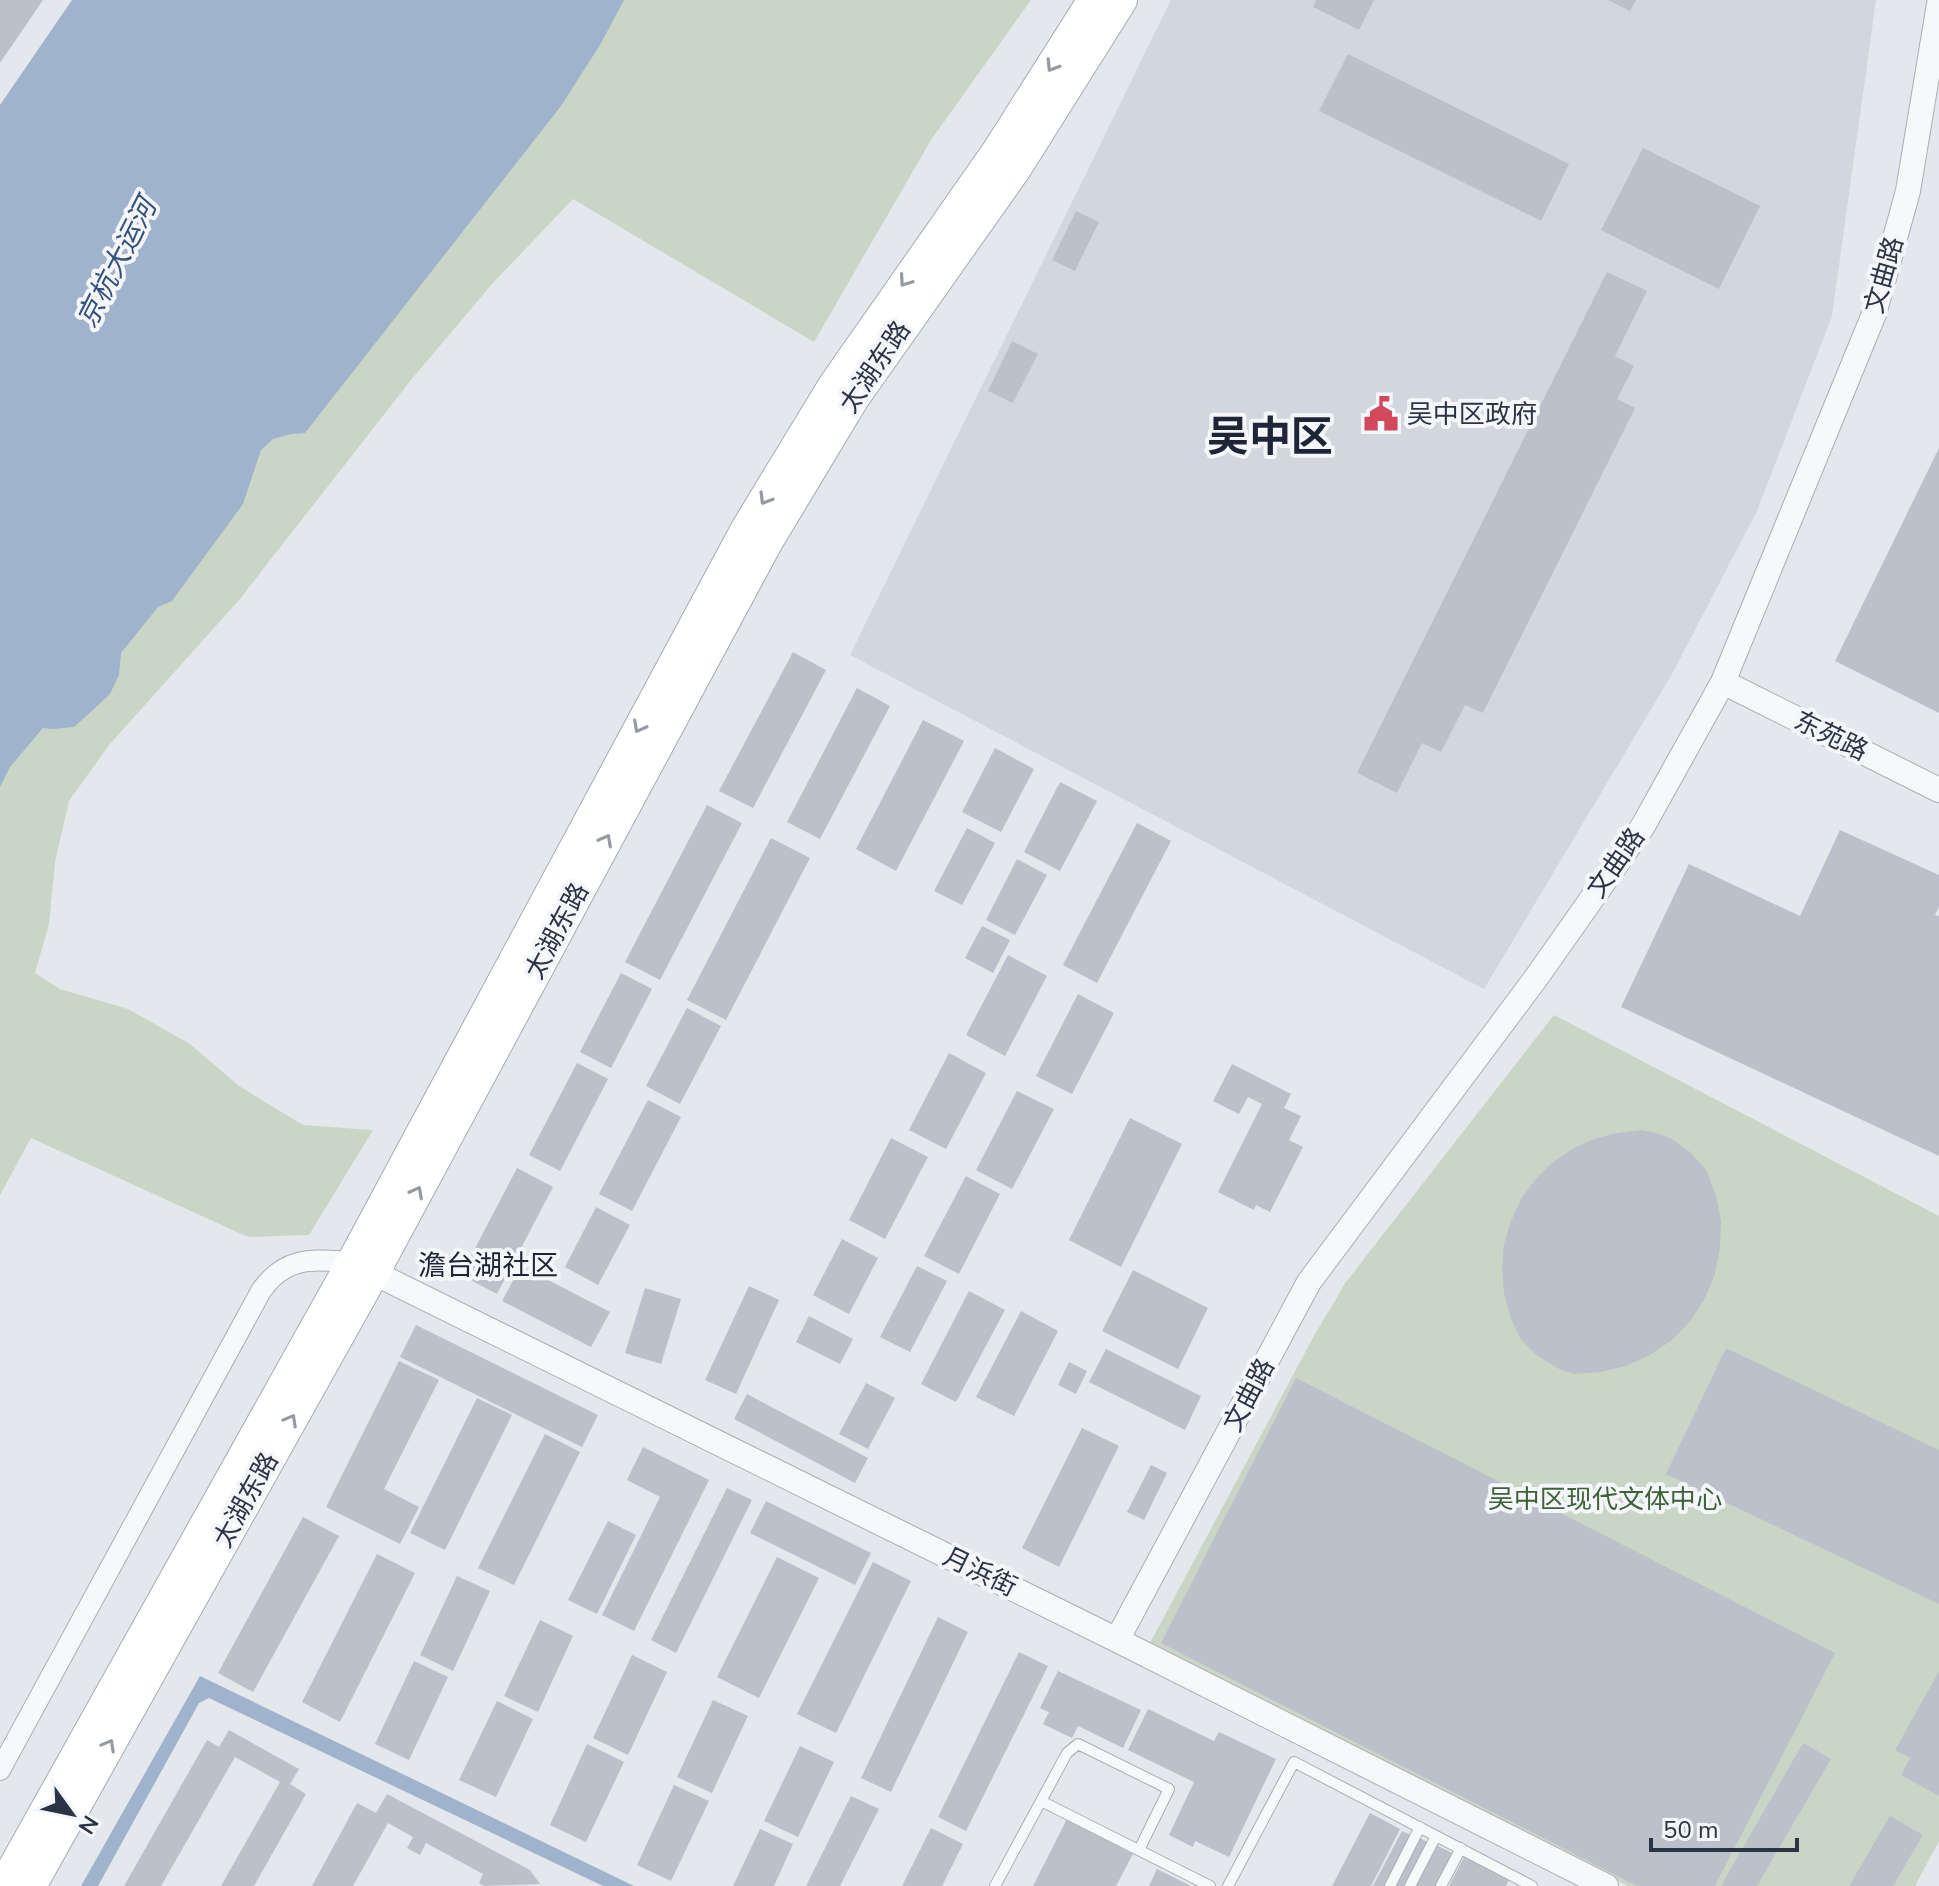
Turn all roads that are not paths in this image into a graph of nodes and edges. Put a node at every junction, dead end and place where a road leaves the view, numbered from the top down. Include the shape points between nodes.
1 (1094, 0) edge
2 (1121, 0) edge
3 (1939, 4) edge
4 (1723, 682) junction
5 (1939, 790) edge
6 (363, 1268) junction
7 (1117, 1640) junction
8 (0, 1770) edge
9 (1041, 1801) junction
10 (1420, 1827) junction
11 (1436, 1836) junction
12 (1461, 1848) junction
13 (1139, 1850) junction
14 (1524, 1884) edge
15 (4, 1886) edge
16 (30, 1886) edge
17 (995, 1886) edge
18 (1210, 1886) edge
19 (1228, 1886) edge
20 (1390, 1886) edge
21 (1410, 1886) edge
22 (1441, 1886) edge
23 (1606, 1886) edge

1 -> 6 main road, 太湖东路 via 997,153 834,386 747,529
6 -> 2 main road, 太湖东路 via 767,541 853,398 1023,157
3 - 4 street, 文曲路 via 1908,191 1874,314
4 - 5 street, 东苑路
4 - 7 street, 文曲路 via 1643,826 1309,1282
6 - 7 street, 月浜街
6 - 8 street via 298,1261 266,1284
6 - 15 main road, 太湖东路
16 -> 6 main road, 太湖东路
7 - 23 street, 月浜街
9 - 13 lane
9 - 13 lane via 1067,1753 1078,1744 1169,1789
9 - 17 lane
10 - 11 lane
10 - 19 lane via 1294,1762
10 - 20 lane
11 - 12 lane
11 - 21 lane
12 - 14 lane
12 - 22 lane
13 - 18 lane

